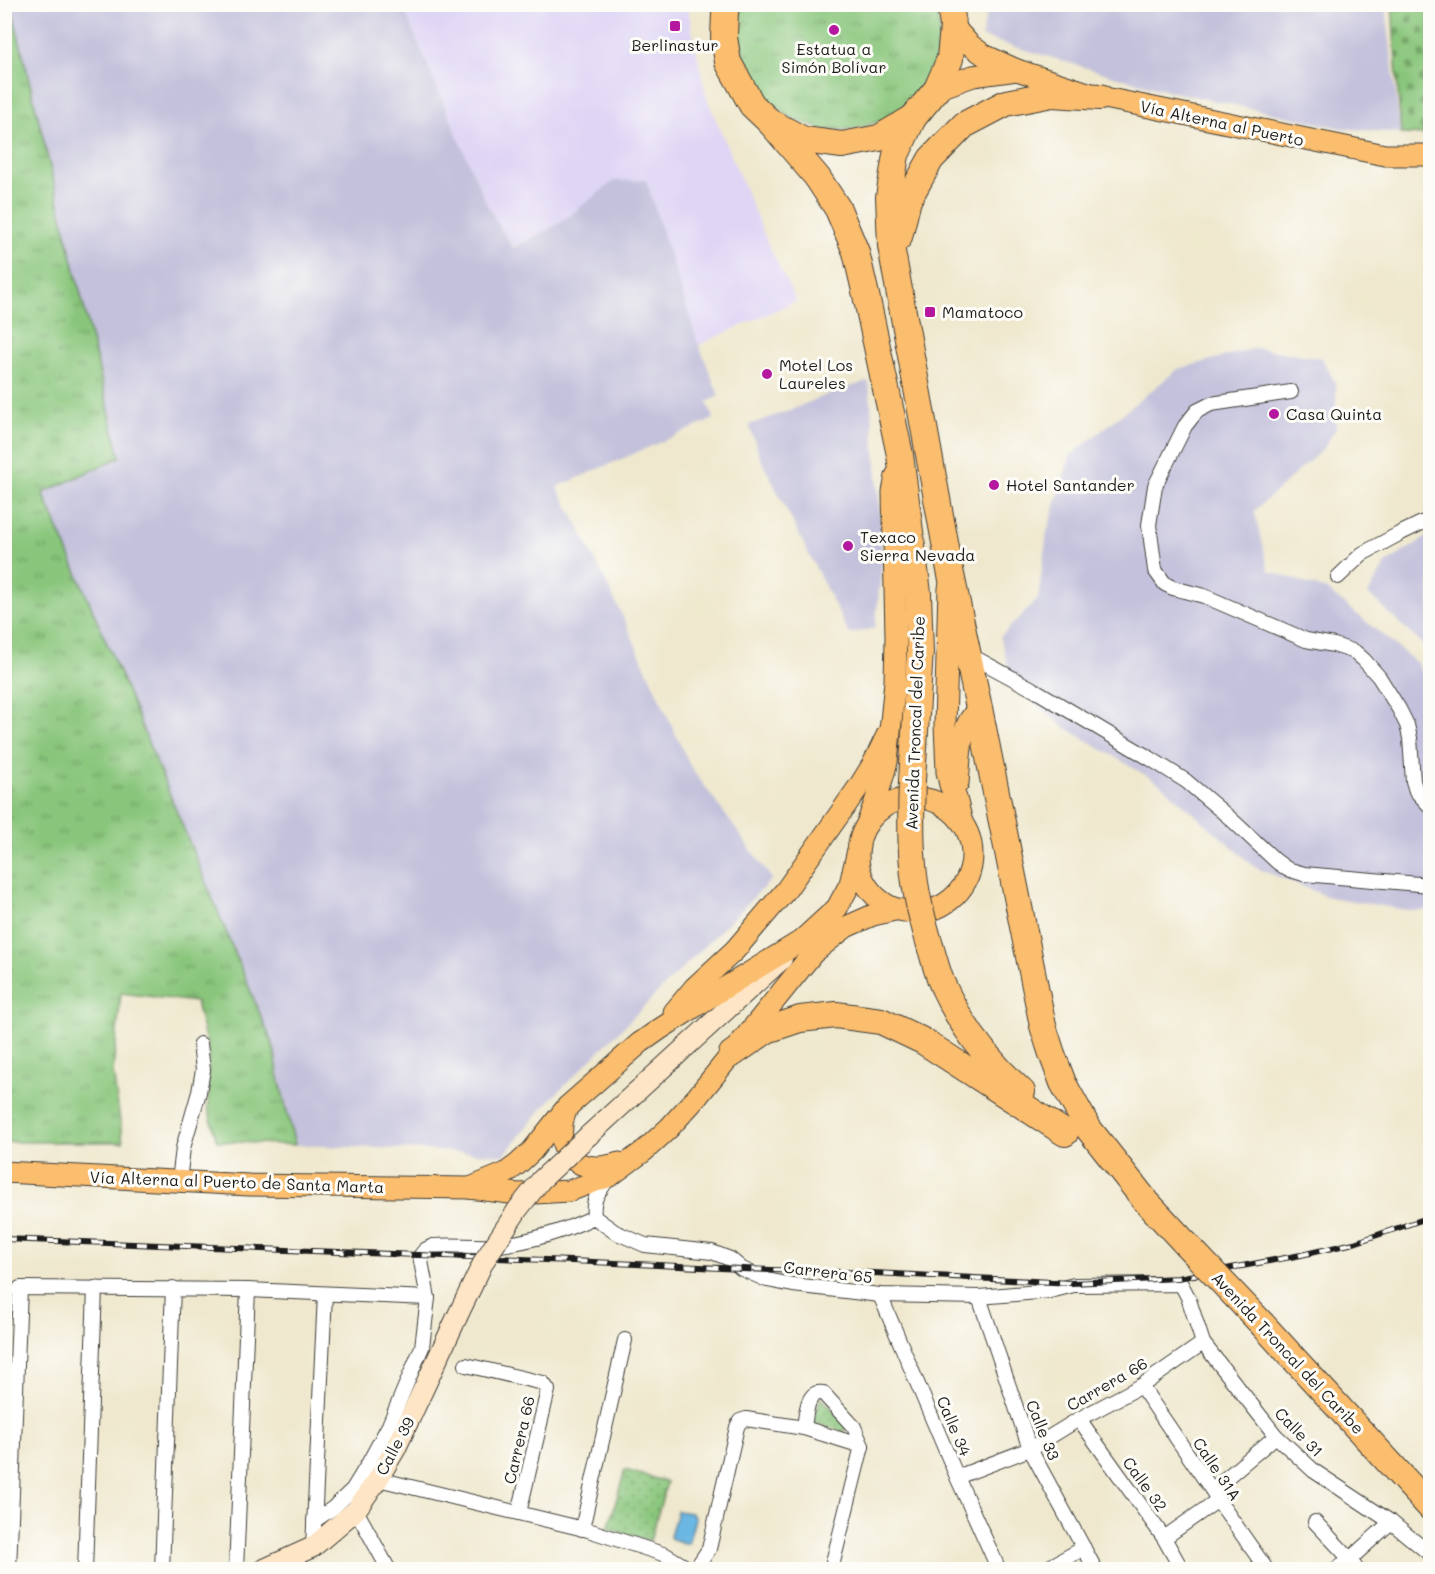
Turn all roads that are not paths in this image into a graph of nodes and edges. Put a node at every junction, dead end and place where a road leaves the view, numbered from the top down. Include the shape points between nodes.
1 (725, 7) edge
2 (954, 12) edge
3 (1017, 70) junction
4 (937, 89) junction
5 (1100, 98) junction
6 (912, 118) junction
7 (770, 122) junction
8 (1431, 155) edge
9 (900, 294) junction
10 (1291, 392) dead end
11 (900, 455) junction
12 (1431, 519) edge
13 (950, 570) junction
14 (1338, 577) dead end
15 (968, 654) junction
16 (980, 708) junction
17 (889, 731) junction
18 (956, 798) junction
19 (1431, 806) edge
20 (962, 822) junction
21 (867, 824) junction
22 (859, 846) junction
23 (1431, 885) edge
24 (899, 909) junction
25 (807, 947) junction
26 (660, 1029) junction
27 (200, 1044) dead end
28 (732, 1054) junction
29 (567, 1107) junction
30 (1065, 1133) junction
31 (644, 1151) junction
32 (4, 1172) edge
33 (610, 1176) junction
34 (178, 1181) junction
35 (469, 1188) junction
36 (1144, 1199) junction
37 (594, 1217) junction
38 (95, 1288) junction
39 (173, 1288) junction
40 (248, 1290) junction
41 (325, 1294) junction
42 (880, 1295) junction
43 (979, 1297) junction
44 (428, 1298) junction
45 (625, 1340) dead end
46 (1203, 1343) junction
47 (466, 1365) dead end
48 (1141, 1386) junction
49 (1079, 1419) junction
50 (804, 1428) junction
51 (1276, 1436) junction
52 (862, 1446) junction
53 (1030, 1449) junction
54 (957, 1477) junction
55 (378, 1479) junction
56 (1215, 1495) junction
57 (1431, 1507) edge
58 (356, 1510) junction
59 (519, 1513) junction
60 (314, 1521) junction
61 (1315, 1522) dead end
62 (1391, 1522) junction
63 (582, 1529) junction
64 (1164, 1538) junction
65 (313, 1547) junction
66 (1084, 1548) junction
67 (1431, 1554) edge
68 (666, 1555) junction
69 (1353, 1564) edge
70 (1094, 1567) dead end
71 (9, 1569) edge
72 (84, 1569) edge
73 (162, 1569) edge
74 (236, 1569) edge
75 (262, 1569) edge
76 (389, 1569) edge
77 (662, 1569) edge
78 (693, 1569) edge
79 (831, 1569) edge
80 (999, 1569) edge
81 (1044, 1569) edge
82 (1182, 1569) edge
83 (1267, 1569) edge
84 (1335, 1569) edge

1 - 7 highway, Avenida Troncal del Caribe via 728,62 752,105
2 - 3 main road, Vía Alterna al Puerto via 969,44
2 - 4 highway via 950,59
3 - 4 main road, Vía Alterna al Puerto via 973,76
3 - 5 main road, Vía Alterna al Puerto
4 - 6 highway
5 - 8 main road, Vía Alterna al Puerto via 1384,155
5 - 9 highway via 1052,94 1006,103 964,125 931,159 908,200 897,246
6 - 7 highway via 879,138 842,145 804,140
6 - 9 highway, Avenida Troncal del Caribe via 896,154 889,197 891,246
7 - 11 highway, Avenida Troncal del Caribe via 818,177 838,209 856,252
9 - 13 highway, Avenida Troncal del Caribe
10 - 19 street via 1211,404 1197,411 1185,426 1155,486 1149,525 1155,570 1173,588 1204,596 1305,640 1355,652 1384,685 1407,725 1413,781 1416,791
11 - 17 main road via 893,492 896,637
11 - 30 highway, Avenida Troncal del Caribe, bridge via 918,593 920,651 911,819 920,911 943,986 959,1017 984,1052
12 - 14 street via 1362,554
13 - 15 highway, Avenida Troncal del Caribe
13 - 18 main road via 945,725 947,772
15 - 16 highway, Avenida Troncal del Caribe
15 - 23 street via 1186,782 1287,868 1304,874
16 - 18 main road via 963,731
16 - 36 highway, Avenida Troncal del Caribe via 1052,1054 1088,1128
17 - 21 main road via 887,762
17 - 26 main road via 860,785 786,890
18 - 20 main road
20 - 21 main road via 941,804 914,797 879,810
20 - 24 main road via 970,838 972,855 962,888 934,909
21 - 22 main road
22 - 24 main road via 863,878 884,903
22 - 25 main road, Vía Alterna al Puerto de Santa Marta via 850,884
24 - 25 main road, Vía Alterna al Puerto de Santa Marta via 873,915
25 - 26 main road, Vía Alterna al Puerto de Santa Marta via 718,992
25 - 28 main road, Vía Alterna al Puerto de Santa Marta
25 - 55 street, Calle 39, bridge via 737,1001 541,1180 484,1261
26 - 29 main road, Vía Alterna al Puerto de Santa Marta
27 - 34 street via 203,1070
28 - 30 highway via 767,1030 800,1019 836,1015 881,1021 923,1041
28 - 31 main road, Vía Alterna al Puerto de Santa Marta via 669,1128
29 - 31 main road via 562,1123 563,1144 581,1166 609,1166
29 - 35 main road, Vía Alterna al Puerto de Santa Marta via 518,1164
30 - 36 highway, Avenida Troncal del Caribe
31 - 33 main road, Vía Alterna al Puerto de Santa Marta
32 - 34 main road, Vía Alterna al Puerto de Santa Marta
33 - 35 main road, Vía Alterna al Puerto de Santa Marta via 569,1191 518,1194
33 - 37 street via 595,1197
34 - 35 main road, Vía Alterna al Puerto de Santa Marta
36 - 57 highway, Avenida Troncal del Caribe, bridge
37 - 42 street, Carrera 65 via 615,1232 645,1245 712,1252 767,1280
37 - 44 street via 545,1236 490,1246 433,1246 420,1256
38 - 39 street
38 - 71 street via 20,1288
38 - 72 street
39 - 40 street
39 - 73 street
40 - 41 street
40 - 74 street
41 - 44 street
41 - 60 street
42 - 43 street, Carrera 65
42 - 54 street, Calle 34
43 - 46 street, Carrera 65 via 1074,1286 1181,1284
43 - 53 street, Calle 33
44 - 60 street via 422,1347 389,1425 353,1489
45 - 63 street
46 - 48 street, Carrera 66
46 - 51 street, Calle 31
47 - 59 street, Carrera 66 via 547,1387
48 - 49 street, Carrera 66
48 - 56 street, Calle 31A
49 - 53 street, Carrera 66
49 - 64 street, Calle 32
50 - 52 street
50 - 52 street via 810,1399 818,1392 823,1393 854,1427
50 - 78 street via 740,1421 709,1549
51 - 56 street
51 - 62 street, Calle 31 via 1314,1471
52 - 79 street
53 - 54 street, Carrera 66
53 - 66 street, Calle 33
54 - 80 street, Calle 34
55 - 58 street, Calle 39
55 - 59 street
56 - 64 street
56 - 83 street, Calle 31A
58 - 65 street, Calle 39
58 - 76 street
59 - 63 street
60 - 65 street
61 - 69 street
62 - 67 street, Calle 31
62 - 69 street
63 - 68 street
64 - 82 street, Calle 32
65 - 75 street, Calle 39
66 - 70 street, Calle 33
66 - 81 street
68 - 77 street
68 - 78 street
69 - 84 street

